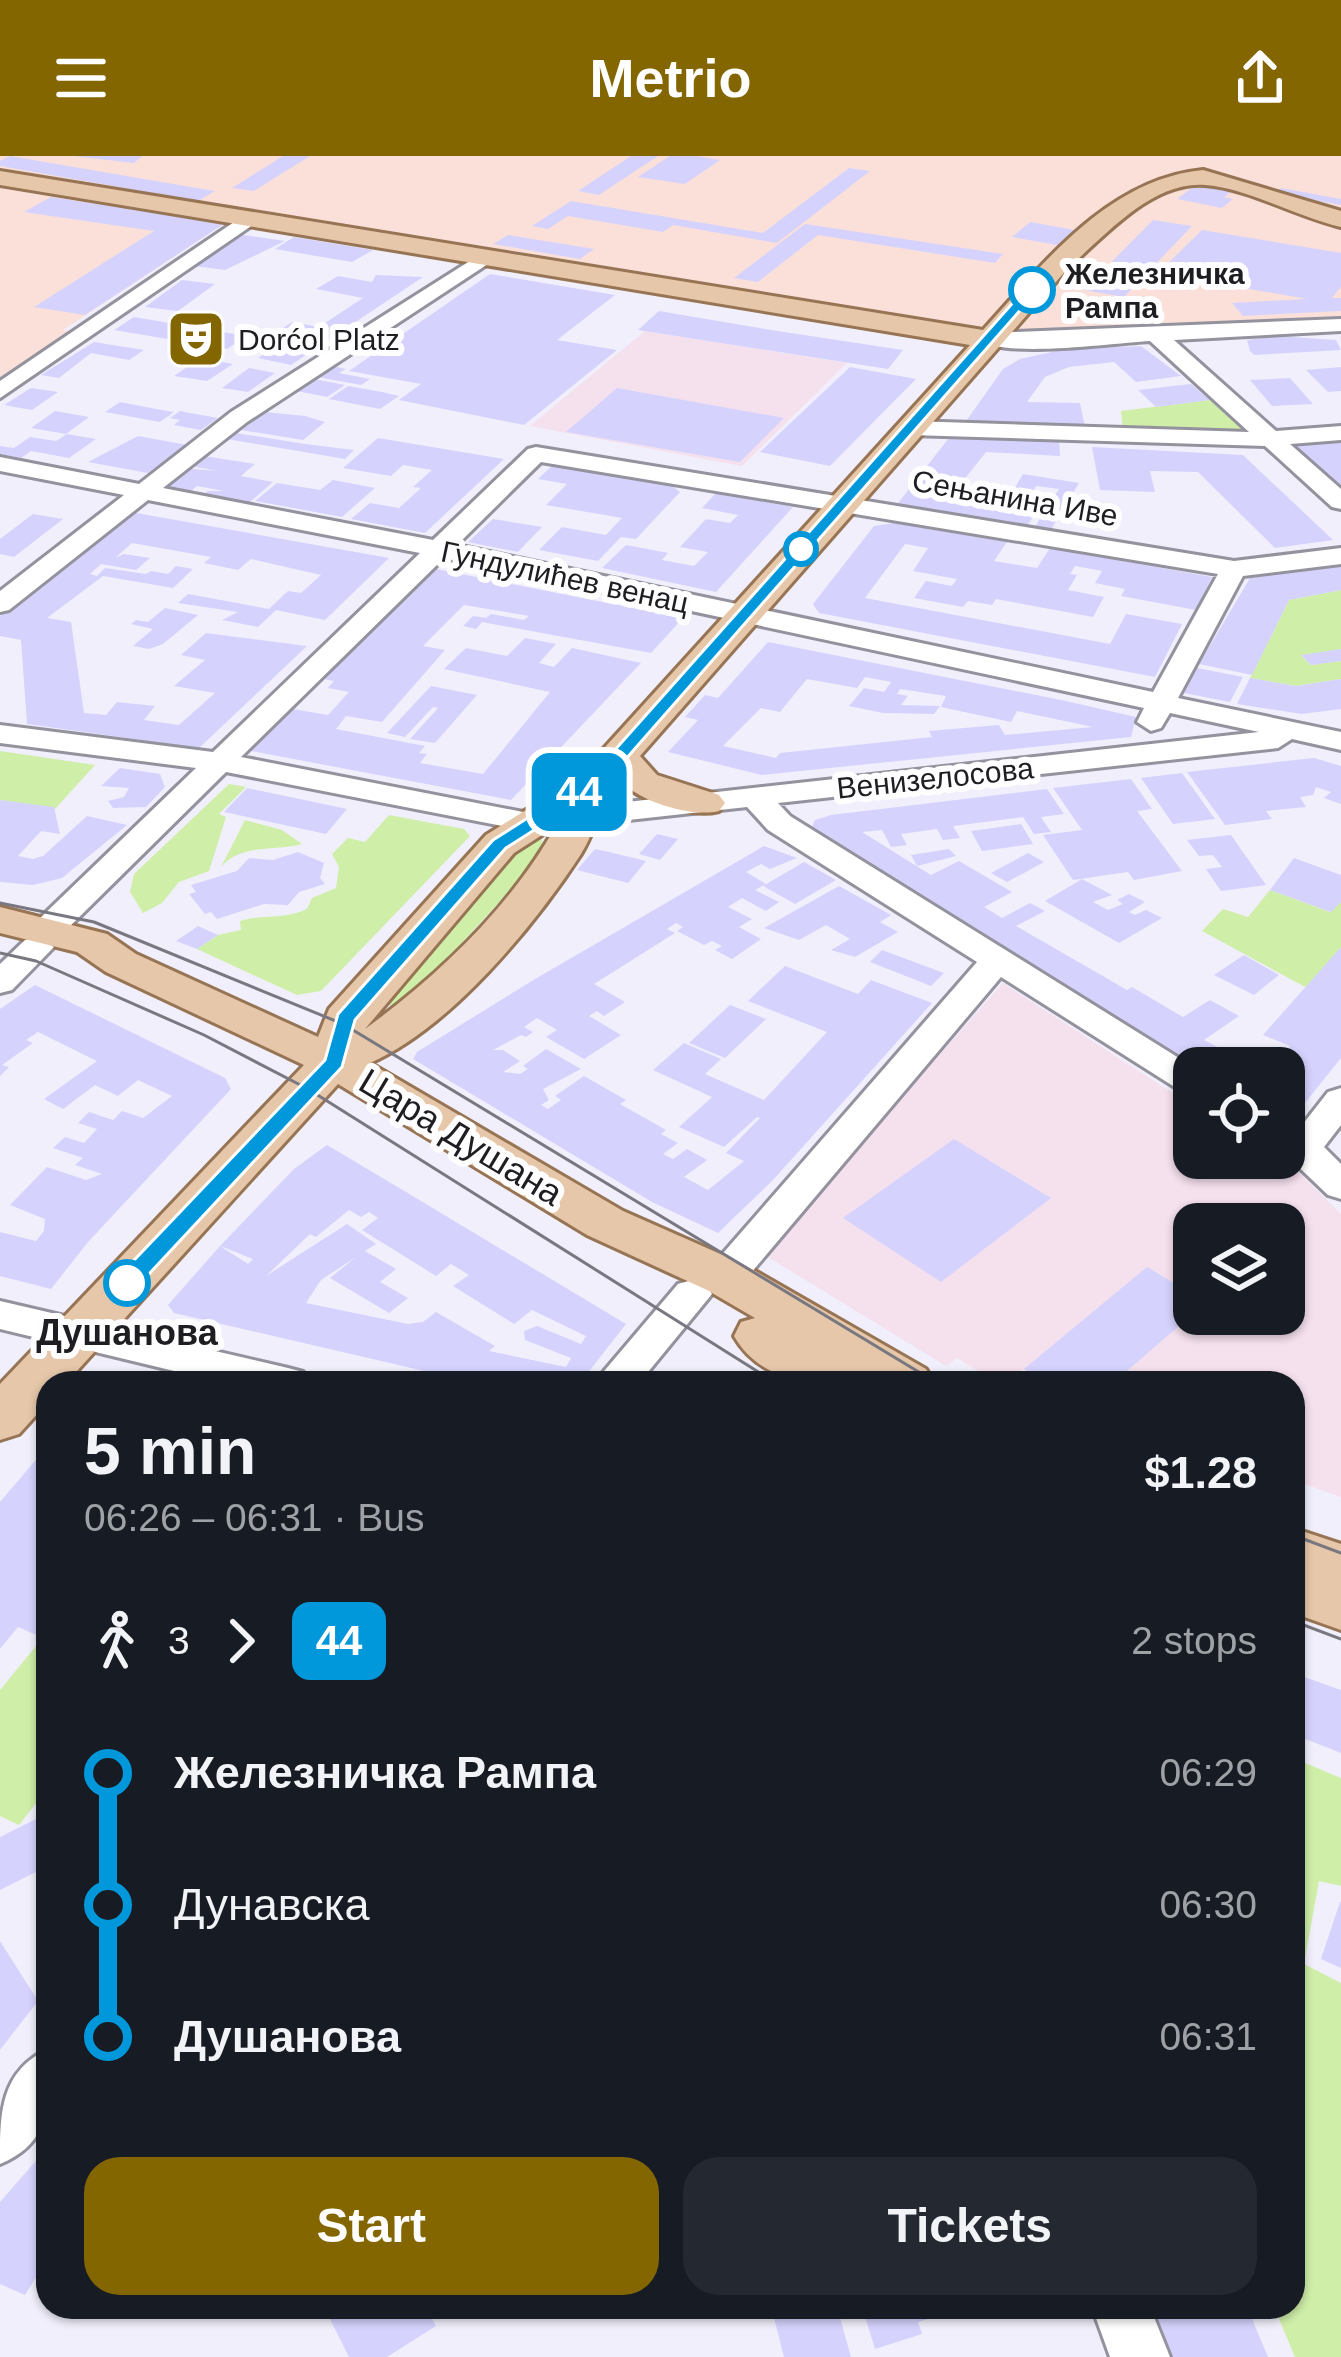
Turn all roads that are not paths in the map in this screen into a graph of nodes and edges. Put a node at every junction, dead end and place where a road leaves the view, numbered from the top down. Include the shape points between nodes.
1 (0, 178) edge
2 (1341, 219) edge
3 (250, 220) junction
4 (484, 258) junction
5 (1340, 327) edge
6 (1156, 335) junction
7 (988, 339) junction
8 (0, 391) edge
9 (911, 428) junction
10 (1341, 434) edge
11 (1272, 438) junction
12 (0, 464) edge
13 (138, 492) junction
14 (843, 501) junction
15 (1341, 502) edge
16 (439, 549) junction
17 (1341, 556) edge
18 (1234, 569) junction
19 (0, 604) edge
20 (741, 615) junction
21 (1160, 703) junction
22 (0, 734) edge
23 (1333, 735) edge
24 (1137, 755) junction
25 (619, 756) junction
26 (220, 762) junction
27 (755, 797) junction
28 (587, 802) junction
29 (705, 803) junction
30 (528, 822) junction
31 (0, 920) edge
32 (28, 939) edge
33 (998, 960) junction
34 (0, 983) edge
35 (335, 1062) junction
36 (1173, 1070) edge
37 (1341, 1100) edge
38 (1305, 1133) edge
39 (1305, 1153) edge
40 (1341, 1186) edge
41 (708, 1285) junction
42 (0, 1316) edge
43 (79, 1334) junction
44 (45, 1371) edge
45 (237, 1371) edge
46 (626, 1371) edge
47 (820, 1371) edge
48 (883, 1371) edge
49 (36, 1380) edge
50 (0, 1419) edge
51 (1305, 1555) edge
52 (1341, 1568) edge
53 (1305, 1589) edge
54 (1305, 1592) edge
55 (1341, 1594) edge
56 (1341, 1606) edge
57 (36, 2091) edge
58 (0, 2136) edge
59 (1126, 2319) edge
60 (1140, 2357) edge

1 - 3 main road
2 - 7 main road via 1218,179 1171,180 1060,261
3 - 4 main road
3 - 8 street
4 - 7 main road
4 - 13 street
5 - 6 street
6 - 7 street
6 - 11 street
7 - 9 main road
9 - 11 street
9 - 14 main road
10 - 11 street
11 - 15 street
12 - 13 street, Гундулићев венац
13 - 16 street, Гундулићев венац
13 - 19 street
14 - 16 street, Сењанина Иве via 536,454
14 - 18 street, Сењанина Иве
14 - 20 main road
16 - 20 street, Гундулићев венац
16 - 26 street
17 - 18 street, Сењанина Иве
18 - 21 street
20 - 21 street, Гундулићев венац
20 - 25 main road
21 - 23 street, Гундулићев венац
21 - 24 street
22 - 26 street
23 - 24 street, Венизелосова
24 - 27 street, Венизелосова
25 - 28 main road
25 - 29 main road via 650,787
26 - 30 street
26 - 32 street
27 - 29 street, Венизелосова
27 - 33 street via 778,823
28 - 29 street, Венизелосова
28 - 30 main road
28 - 35 main road via 502,927 448,983 384,1038
30 - 35 main road via 345,1019
31 - 32 main road, Цара Душана
32 - 34 street
32 - 35 main road, Цара Душана via 121,963
33 - 36 street
33 - 41 street
35 - 41 main road, Цара Душана
35 - 43 main road
37 - 38 street
39 - 40 street
41 - 46 street
41 - 47 main road
41 - 48 main road
42 - 43 street
43 - 44 main road
43 - 45 street
49 - 50 main road
51 - 52 main road
53 - 55 main road
54 - 56 main road
57 - 58 street
59 - 60 street

